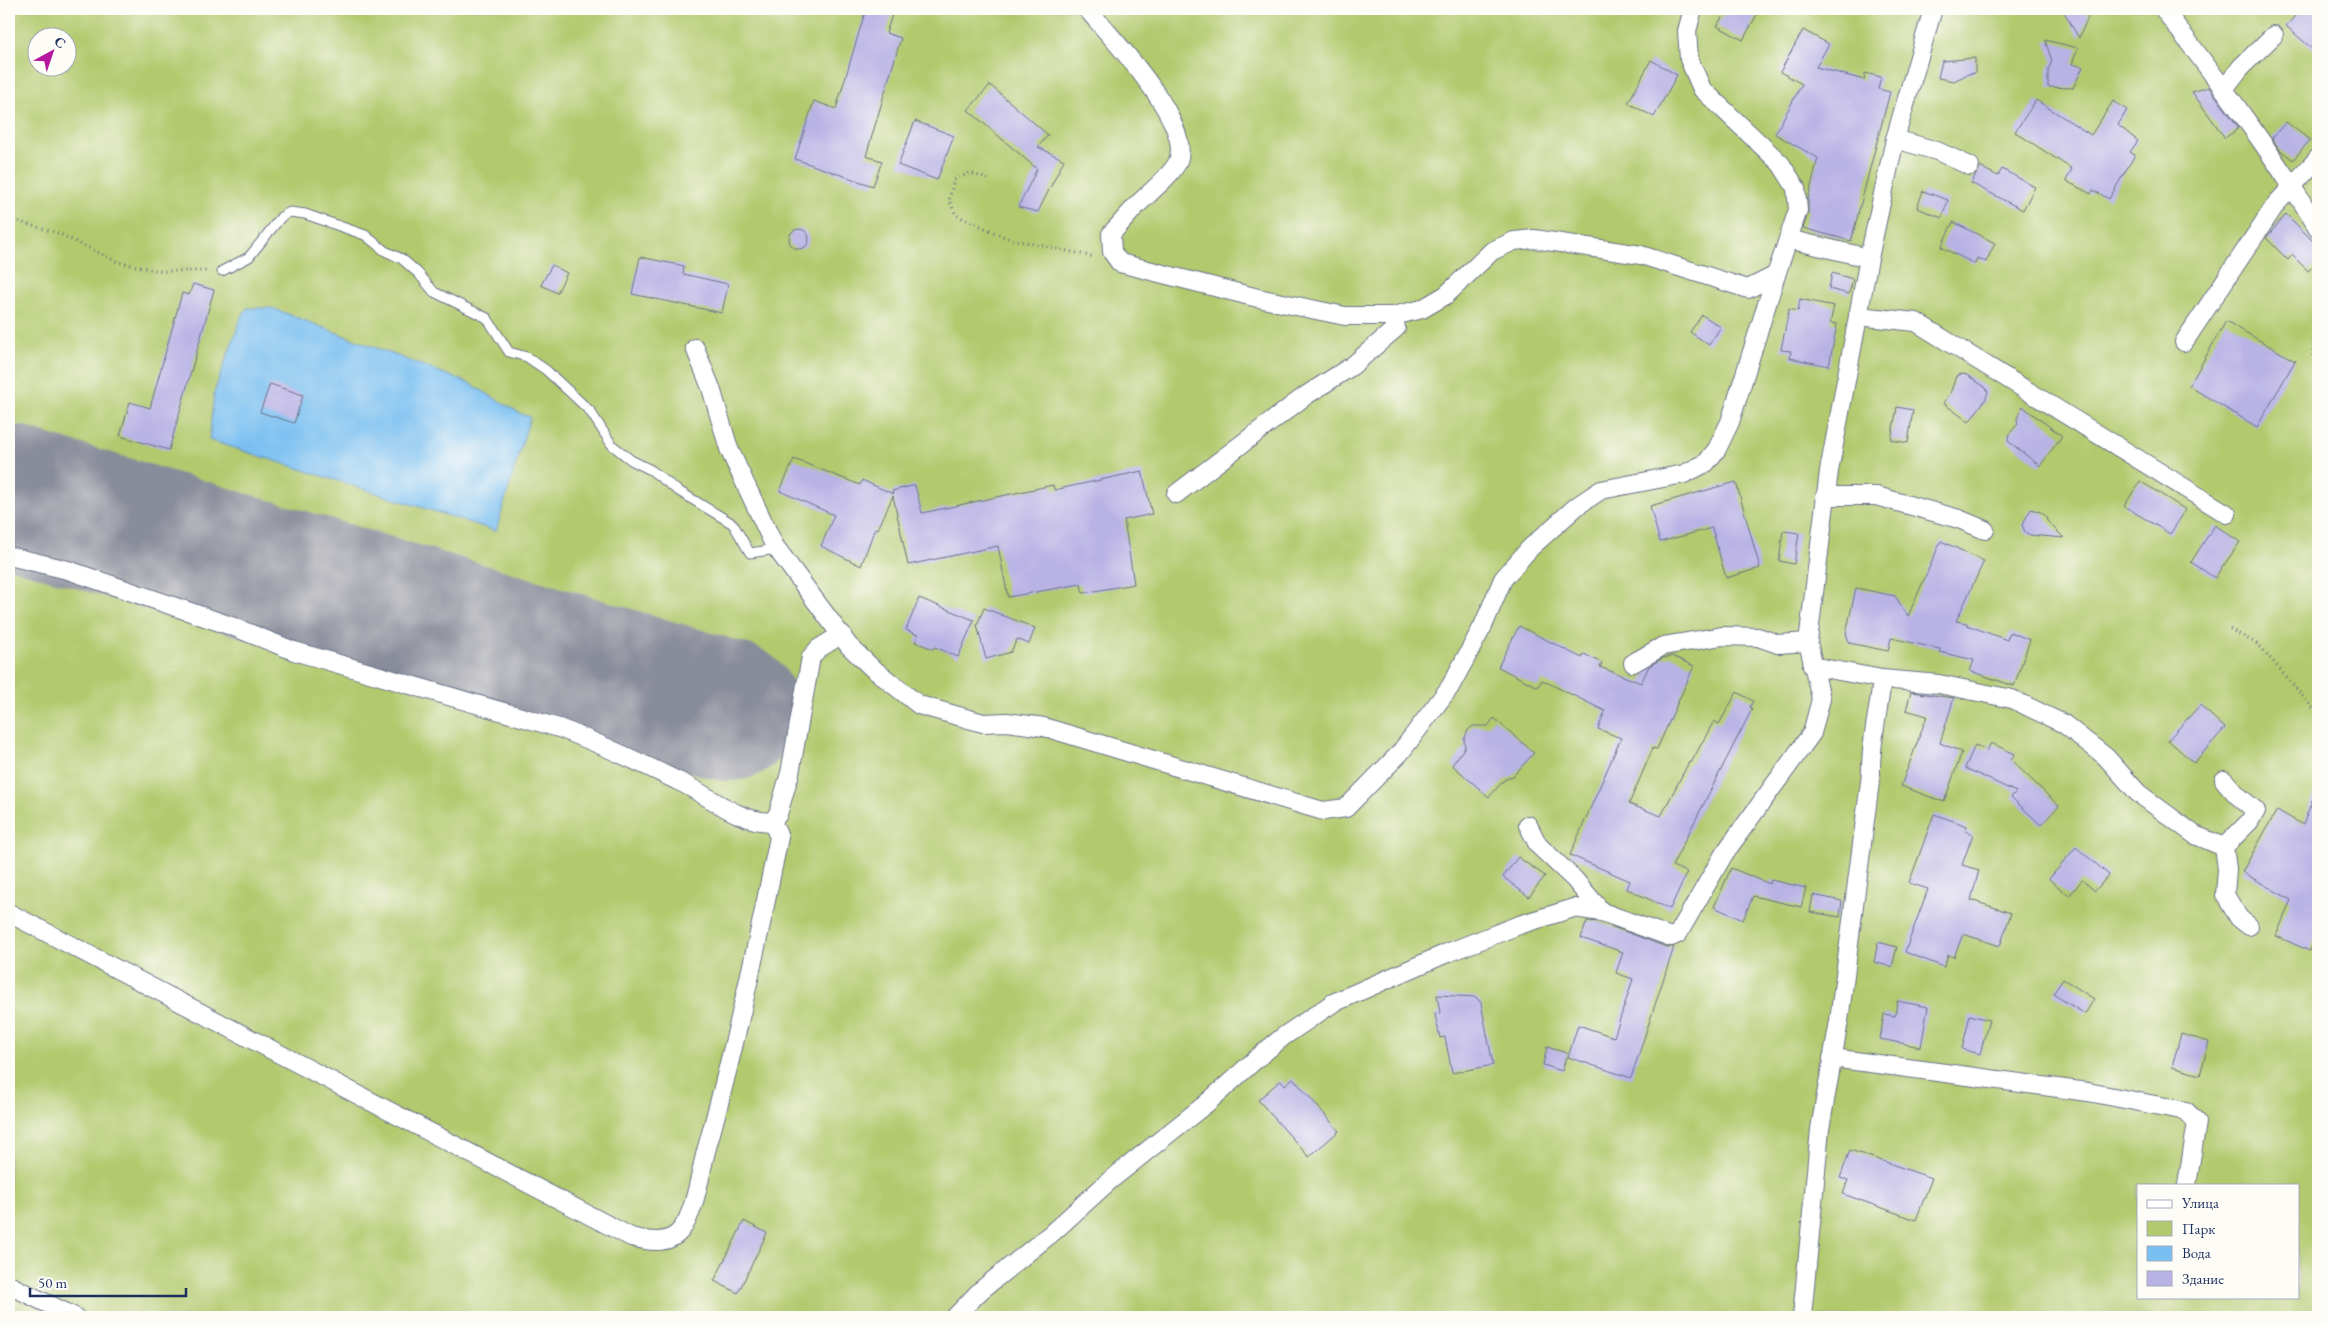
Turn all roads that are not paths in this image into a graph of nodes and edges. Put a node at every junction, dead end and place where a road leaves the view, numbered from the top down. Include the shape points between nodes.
1 (1087, 9) edge
2 (1693, 9) edge
3 (1933, 9) edge
4 (2166, 9) edge
5 (2274, 35) dead end
6 (2224, 88) junction
7 (1895, 138) junction
8 (2318, 158) edge
9 (1970, 166) dead end
10 (2293, 187) junction
11 (2318, 228) edge
12 (1788, 239) junction
13 (1868, 258) junction
14 (222, 271) road end
15 (1776, 275) junction
16 (1394, 316) junction
17 (1858, 316) junction
18 (2184, 342) dead end
19 (695, 348) dead end
20 (1176, 494) dead end
21 (1825, 496) junction
22 (2227, 514) dead end
23 (1985, 530) dead end
24 (777, 550) junction
25 (9, 556) edge
26 (842, 634) junction
27 (1808, 642) junction
28 (1633, 663) dead end
29 (1812, 666) junction
30 (1882, 679) junction
31 (2224, 780) dead end
32 (772, 822) junction
33 (1528, 825) dead end
34 (2224, 847) junction
35 (9, 912) edge
36 (1602, 912) junction
37 (2249, 926) dead end
38 (1832, 1058) junction
39 (2187, 1184) edge
40 (9, 1285) edge
41 (75, 1317) edge
42 (954, 1317) edge
43 (1802, 1317) edge

1 - 16 street via 1169,112 1179,144 1178,161 1111,234 1112,252 1120,262 1258,298 1345,316
2 - 12 street via 1688,31 1689,58 1702,89 1781,164 1796,188 1798,210
3 - 7 street
4 - 6 street
5 - 6 street
6 - 10 street
7 - 9 street
7 - 13 street
8 - 10 street
10 - 11 street
10 - 18 street via 2276,204
12 - 13 street
12 - 15 street
13 - 17 street
14 - 24 lane via 249,257 267,232 290,212 365,235 418,272 434,292 487,318 509,352 527,357 546,370 590,411 612,445 733,524 750,553
15 - 16 street via 1748,289 1641,255 1534,239 1514,242 1492,251 1446,295 1422,309
15 - 26 street via 1730,422 1706,463 1684,474 1601,490 1577,506 1530,548 1503,579 1483,626 1450,687 1400,753 1346,808 1323,811 1044,727 1007,722 983,723 919,705 871,667
16 - 20 street via 1396,328 1365,356 1305,396
17 - 21 street
17 - 22 street via 1916,322
19 - 24 street via 712,388 729,449
21 - 23 street via 1876,496 1959,519
21 - 27 street
24 - 26 street
25 - 32 street via 76,573 294,651 559,728 680,781 757,822
26 - 32 street via 811,657 790,773 778,814
27 - 28 street via 1778,644 1758,637 1722,636 1663,646
27 - 29 street
29 - 30 street
29 - 36 street via 1821,699 1812,733 1724,854 1678,934 1671,937
30 - 34 street via 1940,684 2012,699 2064,724 2106,757 2138,793 2195,835
30 - 38 street via 1870,748 1871,774
31 - 34 street via 2256,811
32 - 35 street via 779,837 723,1092 687,1220 680,1232 656,1242 631,1237
33 - 36 street via 1538,845 1574,878
34 - 37 street via 2227,869 2225,895 2239,918
36 - 42 street via 1574,908 1519,925 1333,1003 1255,1060 980,1291
38 - 39 street via 2088,1092 2186,1111 2198,1122
38 - 43 street via 1820,1129
40 - 41 street

